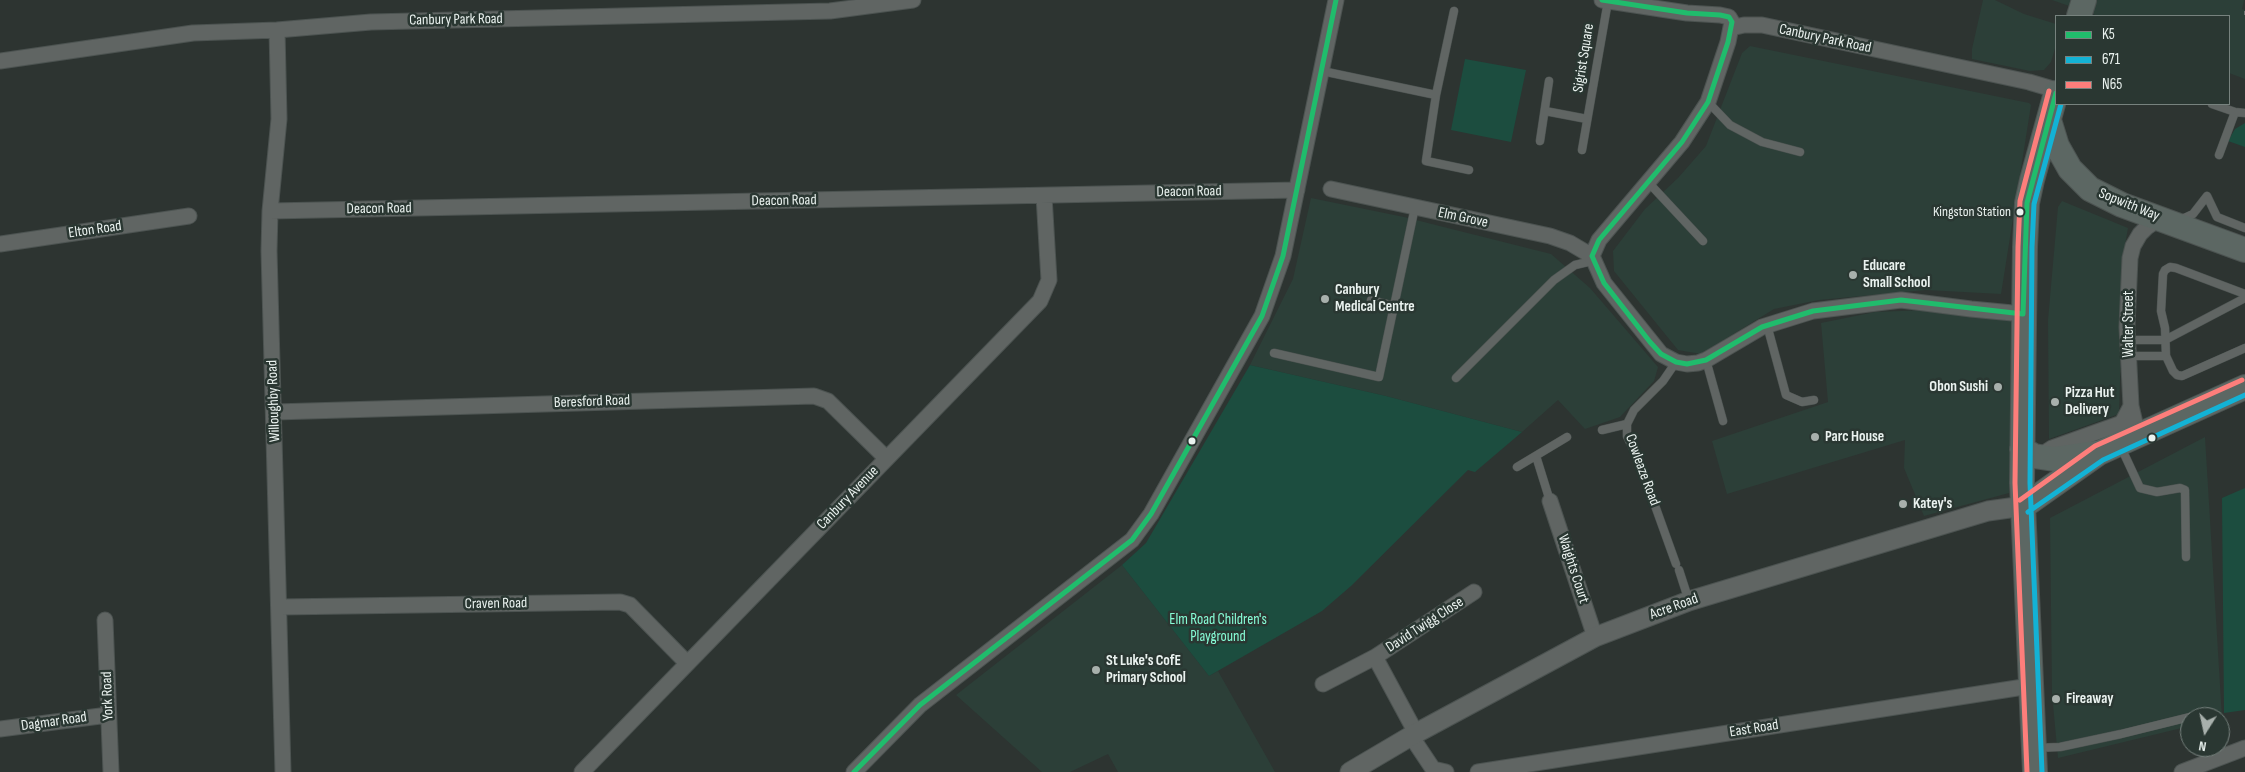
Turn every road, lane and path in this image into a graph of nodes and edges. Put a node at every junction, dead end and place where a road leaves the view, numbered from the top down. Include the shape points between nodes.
1 (913, 0) edge
2 (1336, 0) edge
3 (1605, 0) edge
4 (2084, 0) edge
5 (1454, 10) dead end
6 (2079, 15) edge
7 (1731, 28) junction
8 (277, 30) junction
9 (0, 61) edge
10 (1322, 71) junction
11 (1549, 81) dead end
12 (2055, 92) edge
13 (1436, 95) junction
14 (2055, 96) edge
15 (1708, 102) junction
16 (2215, 105) edge
17 (1545, 111) junction
18 (2235, 112) junction
19 (2245, 113) edge
20 (1587, 119) junction
21 (2049, 120) junction
22 (1540, 141) dead end
23 (1582, 150) dead end
24 (1800, 152) dead end
25 (2219, 155) dead end
26 (1469, 170) dead end
27 (1648, 182) junction
28 (1297, 190) junction
29 (1331, 190) dead end
30 (1044, 196) junction
31 (1415, 207) junction
32 (270, 211) junction
33 (189, 216) dead end
34 (2167, 221) junction
35 (2245, 228) edge
36 (1703, 242) dead end
37 (0, 244) edge
38 (2245, 250) edge
39 (1592, 258) junction
40 (2245, 296) edge
41 (1371, 300) dead end
42 (1395, 306) junction
43 (2024, 314) junction
44 (1767, 326) junction
45 (2128, 340) junction
46 (2165, 340) junction
47 (2245, 348) edge
48 (1274, 353) dead end
49 (2129, 356) junction
50 (2166, 356) junction
51 (1706, 360) junction
52 (1676, 362) junction
53 (1456, 378) dead end
54 (2245, 387) edge
55 (1814, 400) dead end
56 (2131, 406) junction
57 (274, 412) junction
58 (1723, 421) dead end
59 (1627, 424) junction
60 (1602, 430) dead end
61 (1567, 437) dead end
62 (2116, 445) junction
63 (2033, 454) junction
64 (1536, 456) junction
65 (886, 458) junction
66 (1517, 467) dead end
67 (1550, 501) joint
68 (2024, 506) junction
69 (2186, 557) dead end
70 (1474, 592) dead end
71 (1689, 601) junction
72 (280, 608) junction
73 (105, 620) dead end
74 (1595, 637) junction
75 (1375, 657) junction
76 (687, 663) junction
77 (1323, 684) dead end
78 (2030, 686) junction
79 (108, 715) junction
80 (2180, 719) edge
81 (0, 729) edge
82 (1414, 734) junction
83 (2033, 748) junction
84 (2245, 748) edge
85 (1442, 771) edge
86 (111, 772) edge
87 (283, 772) edge
88 (582, 772) edge
89 (854, 772) edge
90 (1350, 772) edge
91 (1478, 772) edge
92 (2034, 772) edge
93 (2182, 772) edge

1 - 8 street, Canbury Park Road via 830,11 371,22
2 - 10 street
3 - 7 street via 1729,17
3 - 20 lane, Sigrist Square
4 - 6 main road
5 - 13 lane
7 - 12 street, Canbury Park Road via 1762,25 2029,82
7 - 15 street
8 - 9 street, Canbury Park Road via 194,33
8 - 32 street, Willoughby Road via 279,119
10 - 13 lane
10 - 28 street
11 - 17 lane, Sigrist Square
13 - 26 lane via 1426,162
14 - 21 main road
15 - 24 lane via 1738,130 1762,142
15 - 27 street via 1682,142
16 - 18 lane
17 - 20 lane
17 - 22 lane, Sigrist Square
18 - 19 lane
18 - 25 lane
20 - 23 lane, Sigrist Square
21 - 34 main road, Sopwith Way via 2057,146 2070,169 2090,189
21 - 43 main road via 2027,203
27 - 36 lane
27 - 39 street via 1599,240
28 - 30 street, Deacon Road
28 - 89 street via 1283,256 1262,316 1151,514 1132,540 920,705
29 - 31 street, Elm Grove
30 - 32 street, Deacon Road
30 - 65 street, Canbury Avenue via 1048,280 1040,301
31 - 39 street, Elm Grove via 1550,236 1570,242
31 - 42 lane
32 - 57 street, Willoughby Road
33 - 37 street, Elton Road
34 - 35 lane via 2193,214 2207,196 2217,217
34 - 38 main road, Sopwith Way
34 - 45 street, Walter Street via 2147,227 2133,246
39 - 52 street via 1604,283 1650,342 1661,354
39 - 53 lane via 1554,280
40 - 46 lane
40 - 46 lane via 2176,268 2165,270 2161,311
41 - 42 lane
42 - 48 lane via 1379,377
43 - 44 street via 1901,300 1813,311
43 - 63 main road
44 - 51 street
44 - 55 lane via 1786,395 1802,402
45 - 46 lane
45 - 49 street, Walter Street
46 - 50 lane
47 - 50 lane via 2182,376 2173,371
49 - 50 lane
49 - 56 street, Walter Street
51 - 52 street via 1687,364
51 - 58 lane
52 - 59 lane, Cowleaze Road via 1663,381 1634,410
54 - 62 main road
56 - 62 street, Walter Street via 2134,431
56 - 63 street via 2122,423
57 - 65 street, Beresford Road via 814,396 828,401
57 - 72 street, Willoughby Road
59 - 60 lane
59 - 71 lane, Cowleaze Road via 1627,436
61 - 64 lane
62 - 63 main road via 2059,459
62 - 68 main road
62 - 69 lane via 2140,488 2157,492 2185,490
63 - 68 main road
64 - 66 lane
64 - 67 lane
65 - 76 street, Canbury Avenue
67 - 74 street, Waights Court
68 - 71 street, Acre Road via 1988,511
68 - 78 main road
70 - 75 street, David Twigg Close
71 - 74 street, Acre Road
72 - 76 street, Craven Road via 620,602 630,605
72 - 87 street, Willoughby Road
73 - 79 street, York Road
74 - 82 street, Acre Road
75 - 77 street, David Twigg Close
75 - 82 street, David Twigg Close
76 - 88 street, Canbury Avenue
78 - 83 main road
78 - 91 street, East Road
79 - 81 street, Dagmar Road
79 - 86 street, York Road
80 - 83 lane via 2060,746
82 - 85 street via 1433,769
82 - 90 street, Acre Road
83 - 92 main road
84 - 93 street

